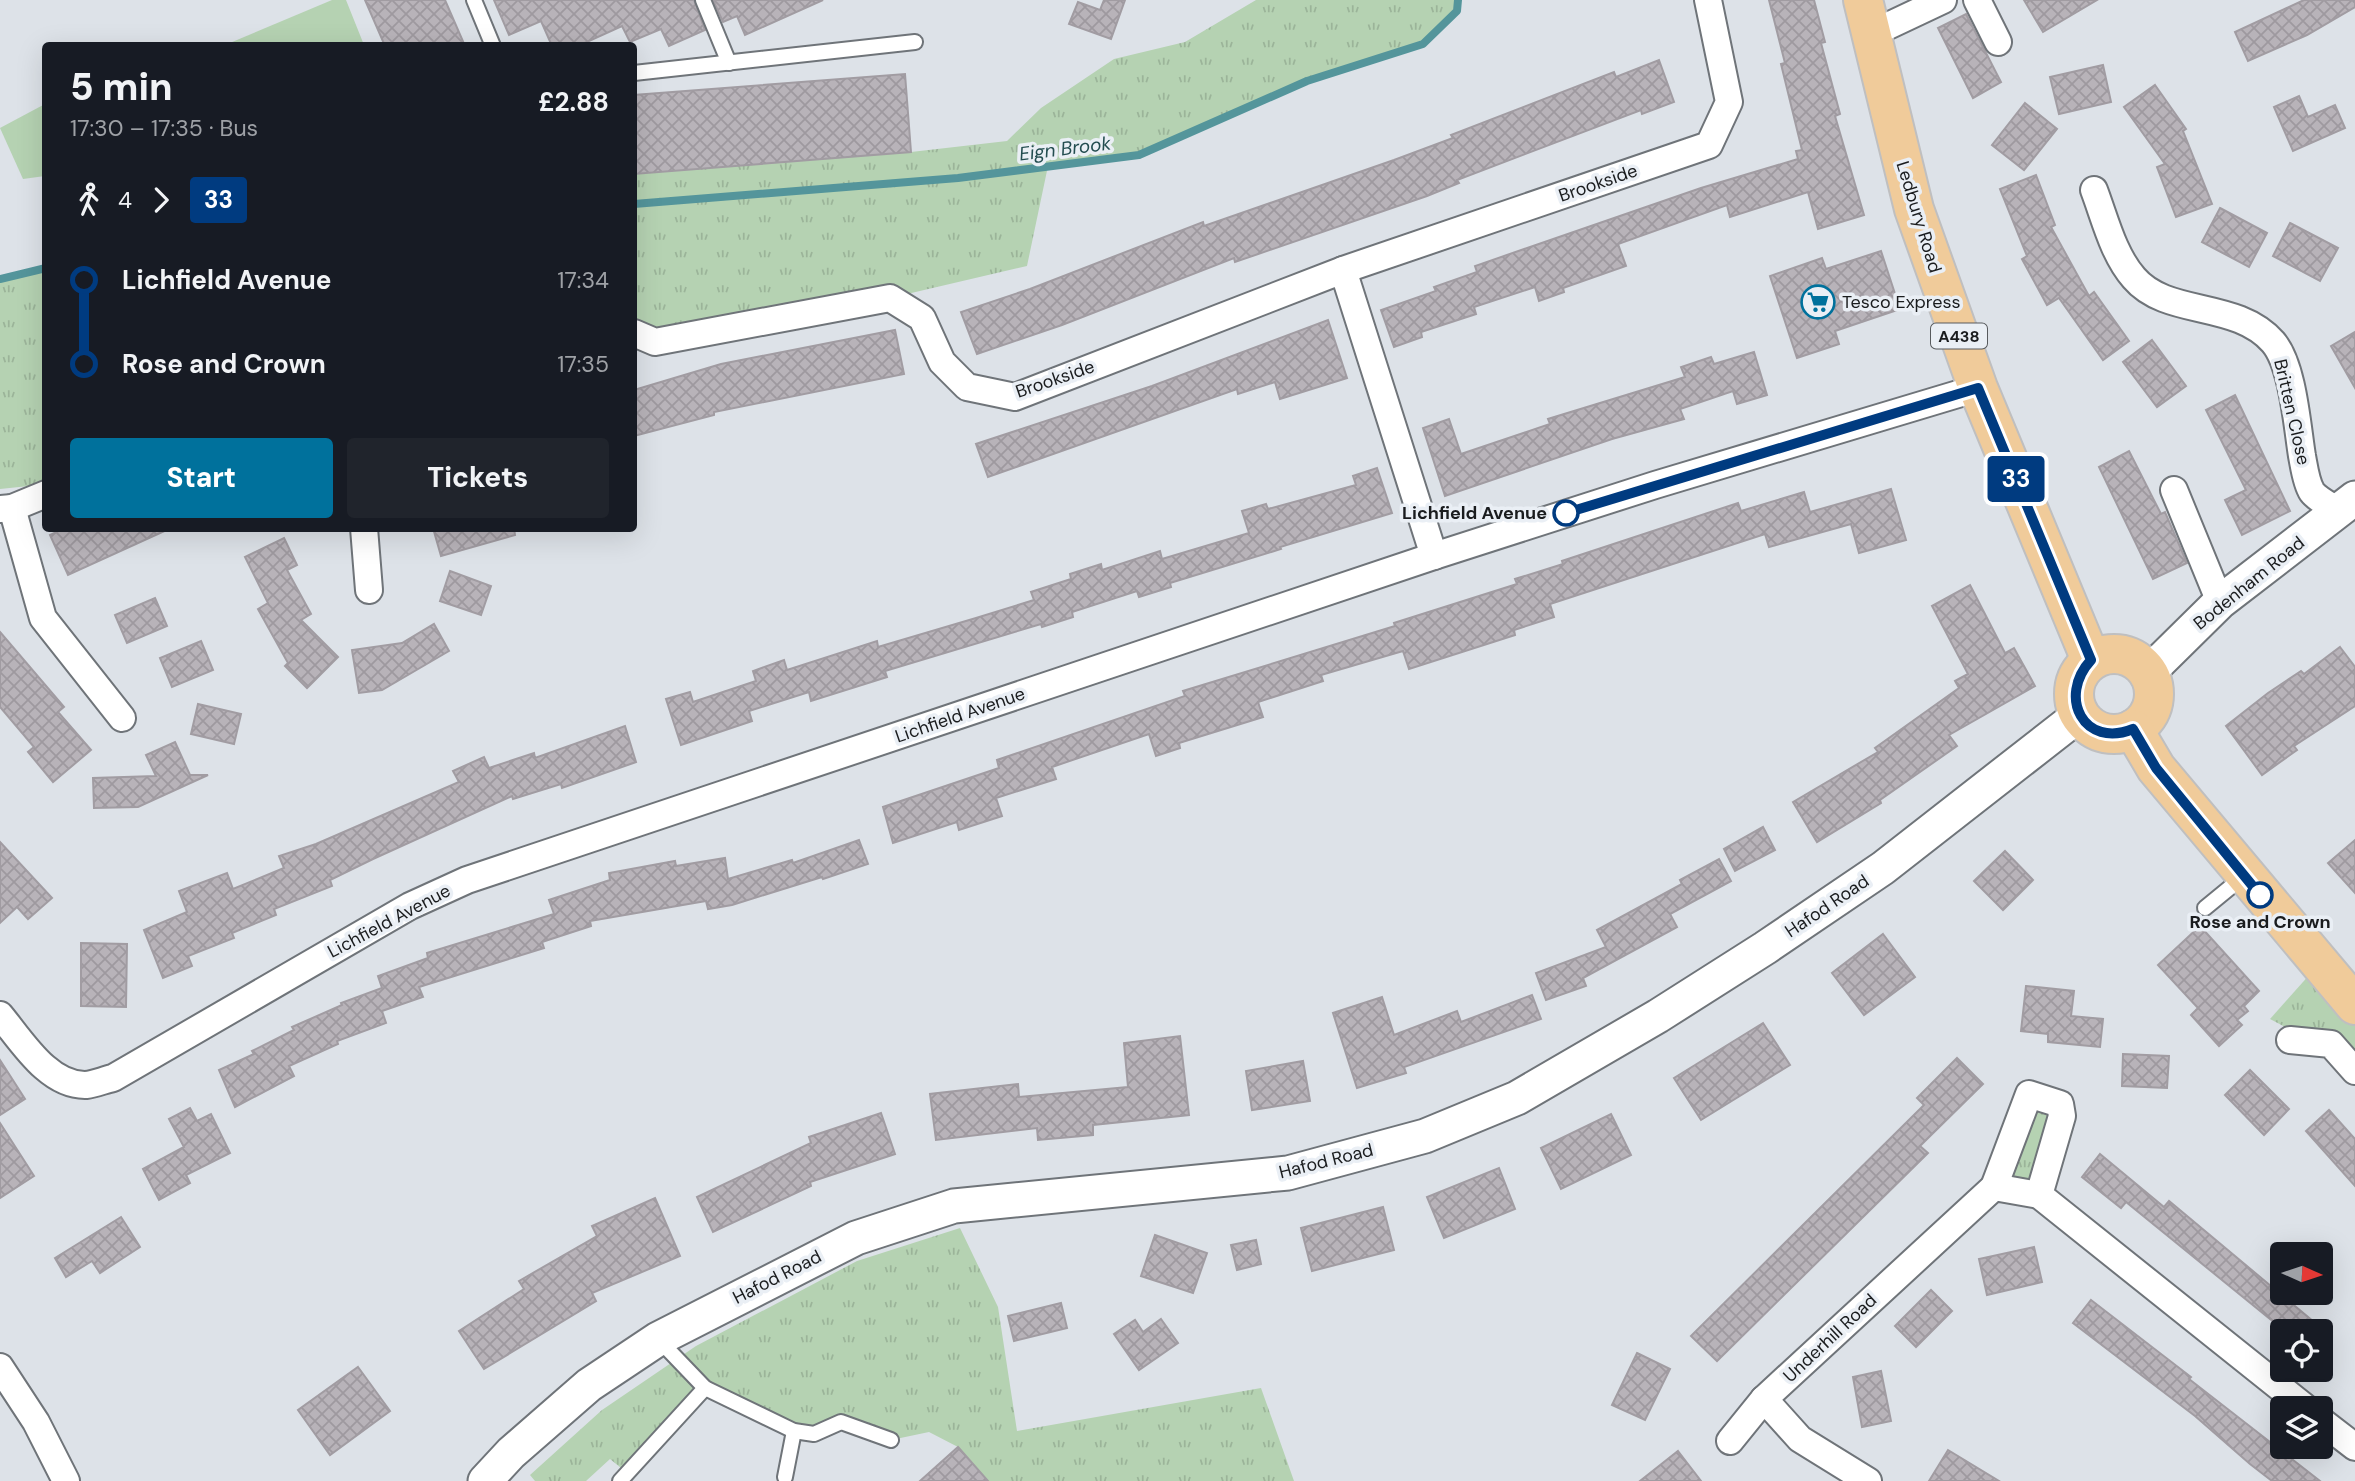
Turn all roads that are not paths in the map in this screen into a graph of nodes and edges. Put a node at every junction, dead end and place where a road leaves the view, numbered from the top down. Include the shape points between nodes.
1 (474, 0) edge
2 (703, 0) edge
3 (1708, 0) edge
4 (1943, 0) edge
5 (1977, 0) edge
6 (1867, 17) edge
7 (491, 42) edge
8 (915, 42) dead end
9 (1998, 43) dead end
10 (729, 63) junction
11 (637, 73) edge
12 (2094, 190) dead end
13 (1343, 271) junction
14 (637, 334) edge
15 (1978, 388) junction
16 (2174, 490) dead end
17 (42, 495) edge
18 (2347, 504) edge
19 (6, 508) edge
20 (364, 532) edge
21 (1434, 556) junction
22 (369, 590) dead end
23 (2220, 602) junction
24 (2091, 660) junction
25 (2148, 673) junction
26 (2080, 715) junction
27 (122, 718) dead end
28 (2133, 729) junction
29 (2244, 876) junction
30 (2205, 908) dead end
31 (2355, 1005) edge
32 (0, 1015) edge
33 (2290, 1040) dead end
34 (2355, 1071) edge
35 (1994, 1187) junction
36 (2039, 1195) junction
37 (658, 1339) junction
38 (0, 1367) edge
39 (705, 1388) junction
40 (2291, 1396) edge
41 (1764, 1399) junction
42 (2333, 1430) edge
43 (794, 1431) junction
44 (891, 1440) dead end
45 (1730, 1441) dead end
46 (2355, 1447) edge
47 (785, 1477) dead end
48 (66, 1481) edge
49 (485, 1481) edge
50 (620, 1481) edge
51 (1868, 1481) edge

1 - 7 lane
2 - 10 lane
3 - 13 street, Brookside via 1729,102 1709,145
4 - 6 street
5 - 9 street
6 - 15 highway, Ledbury Road / A438 via 1914,209
8 - 10 lane
10 - 11 lane
12 - 18 street, Britten Close via 2119,257 2134,279 2153,293 2242,320 2274,344 2286,370 2312,492
13 - 14 street, Brookside via 1015,397 967,387 942,362 922,318 890,298 655,342
13 - 21 street
15 - 21 street, Lichfield Avenue
15 - 24 highway, Ledbury Road / A438
16 - 23 street
17 - 19 street
18 - 23 street, Bodenham Road
19 - 27 street via 43,618
20 - 22 street
21 - 32 street, Lichfield Avenue via 467,880 410,906 113,1078 85,1085 60,1078 40,1064
23 - 25 street, Bodenham Road
24 - 25 highway via 2120,654 2141,664
24 - 26 highway via 2075,685
25 - 28 highway via 2152,703
26 - 28 highway via 2098,731 2120,734
26 - 37 street, Hafod Road via 1883,868 1658,1016 1517,1098 1425,1136 1288,1173 954,1206 856,1238
28 - 29 highway via 2156,768
29 - 30 lane
29 - 31 highway
33 - 34 street via 2331,1044
35 - 36 street
35 - 36 street, Underhill Road via 2029,1094 2060,1104 2062,1116
35 - 41 street, Underhill Road
36 - 40 street
37 - 39 lane
37 - 49 street, Hafod Road via 589,1385 510,1453
38 - 48 street via 36,1422
39 - 43 lane
39 - 50 lane
41 - 45 street, Underhill Road
41 - 51 street via 1800,1439
42 - 46 street
43 - 44 lane via 814,1434 841,1422
43 - 47 lane

